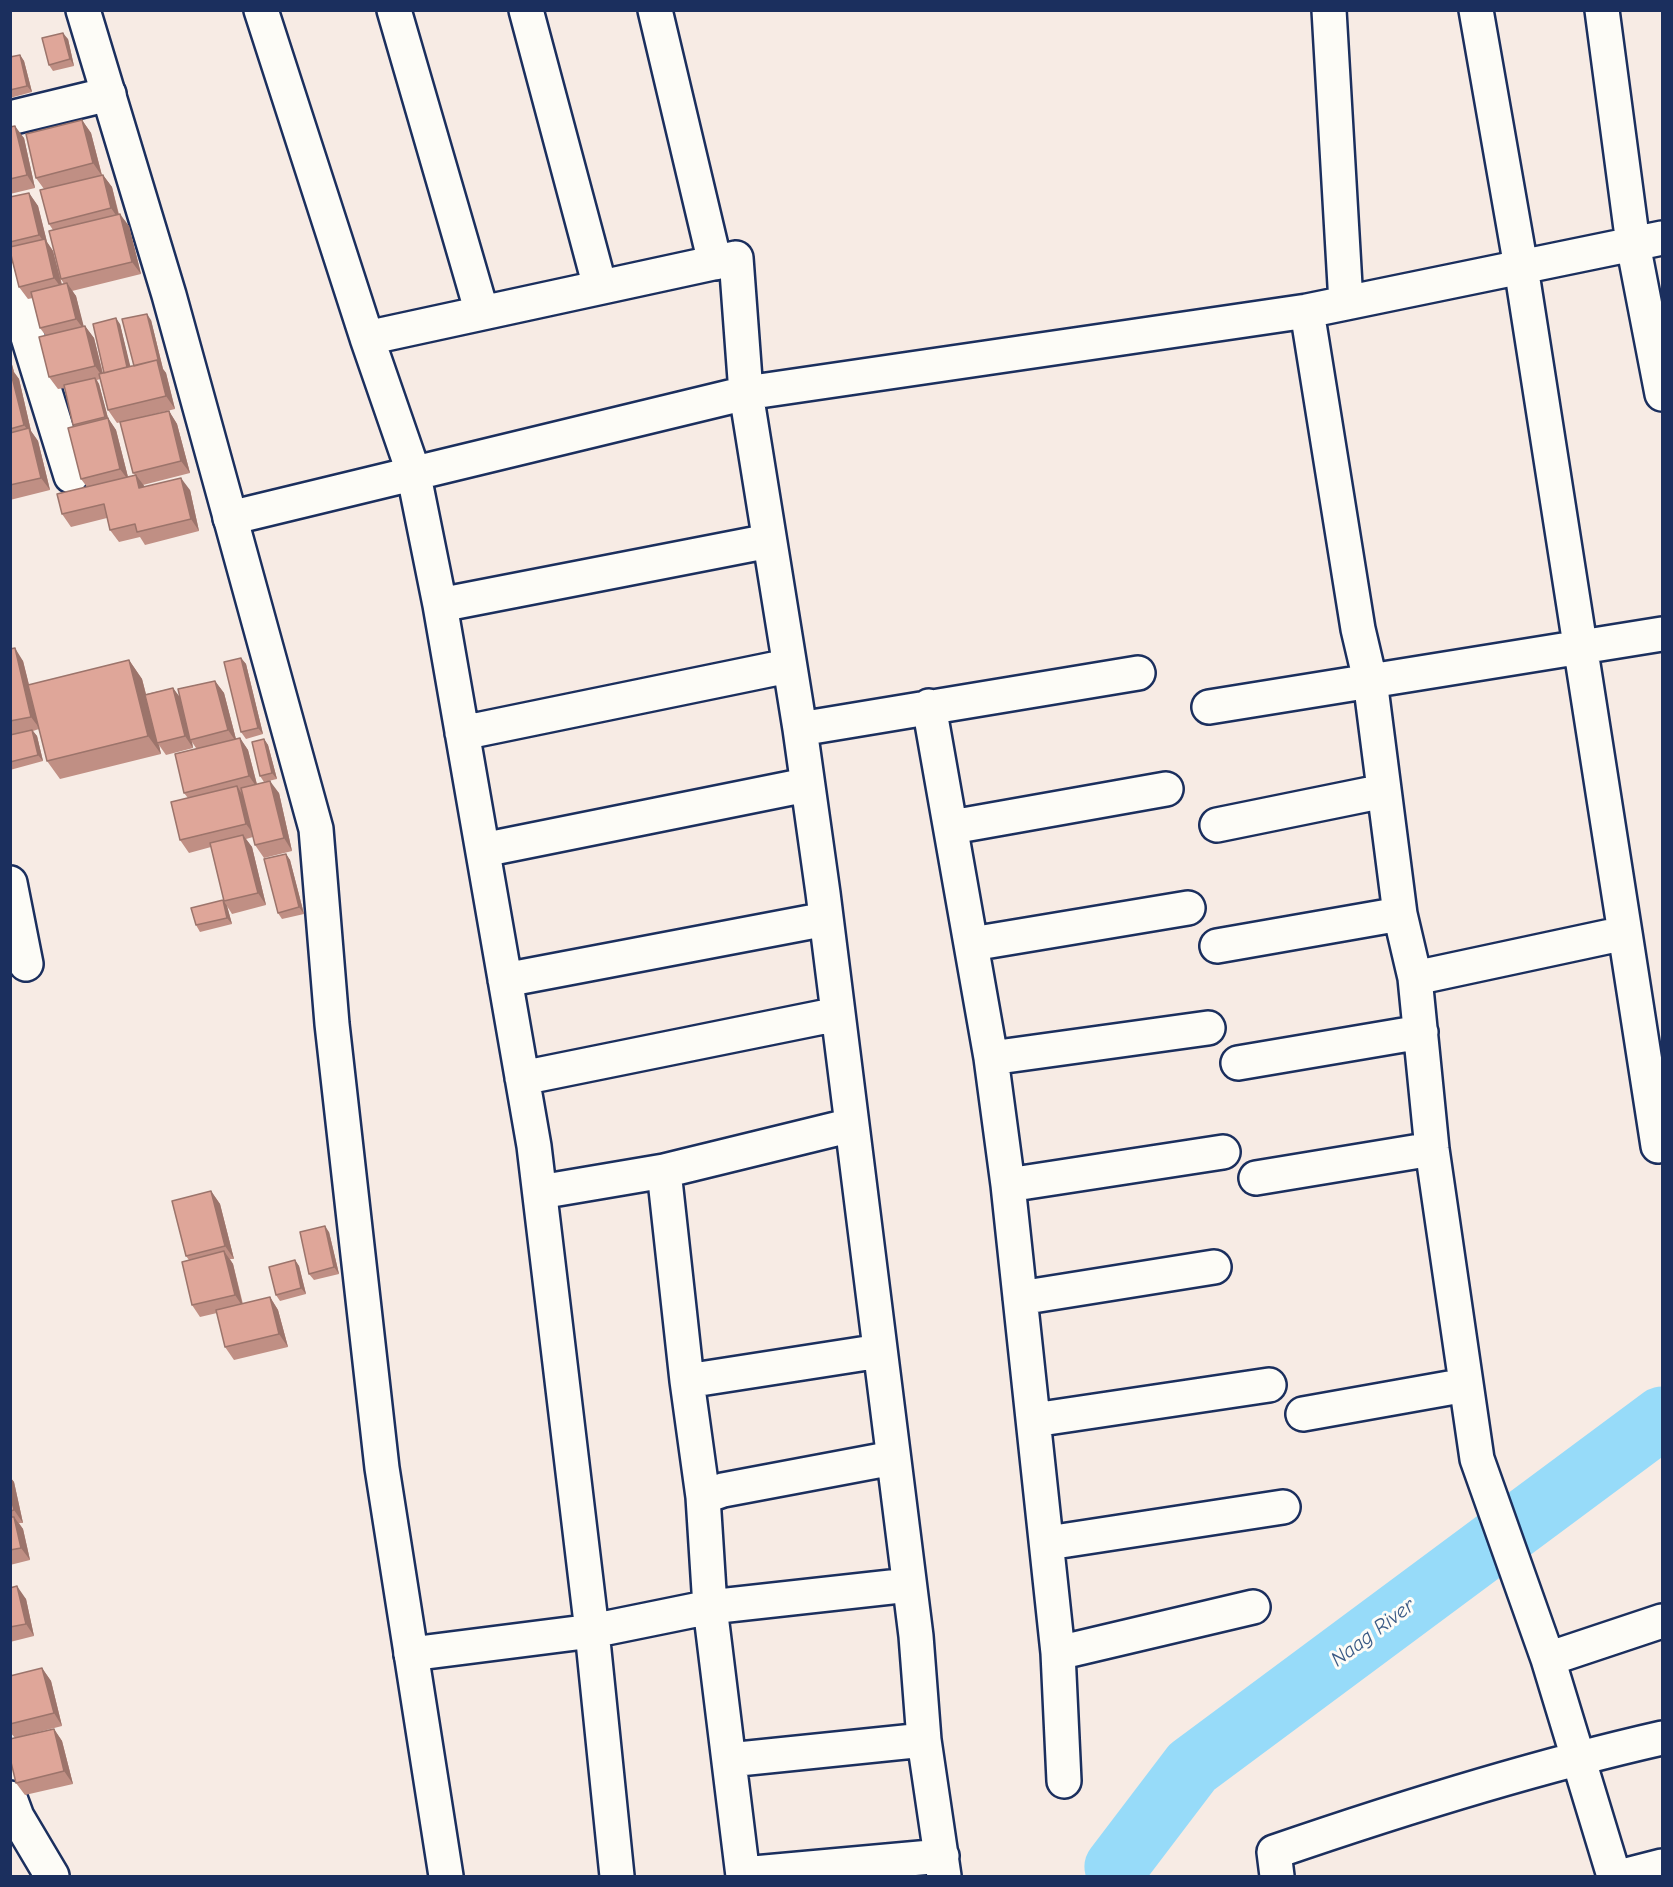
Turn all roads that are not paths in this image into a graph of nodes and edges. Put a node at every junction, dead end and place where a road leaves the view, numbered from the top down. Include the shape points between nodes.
1 (83, 10) edge
2 (261, 10) edge
3 (394, 10) edge
4 (526, 10) edge
5 (655, 10) edge
6 (1329, 10) edge
7 (1476, 10) edge
8 (1602, 10) edge
9 (109, 94) junction
10 (10, 118) edge
11 (1648, 241) edge
12 (715, 263) junction
13 (1521, 267) junction
14 (10, 279) edge
15 (600, 287) junction
16 (1346, 303) junction
17 (1307, 311) junction
18 (483, 313) junction
19 (367, 338) junction
20 (746, 393) junction
21 (1662, 394) edge
22 (413, 471) junction
23 (70, 476) dead end
24 (230, 518) junction
25 (769, 541) junction
26 (440, 605) junction
27 (1662, 634) edge
28 (1580, 646) junction
29 (788, 666) junction
30 (1138, 673) dead end
31 (1370, 680) junction
32 (929, 706) junction
33 (1209, 707) dead end
34 (800, 729) junction
35 (462, 733) junction
36 (806, 785) junction
37 (1166, 789) dead end
38 (1384, 791) junction
39 (1217, 825) dead end
40 (952, 827) junction
41 (483, 850) junction
42 (10, 883) edge
43 (1188, 908) dead end
44 (1401, 914) junction
45 (826, 919) junction
46 (1625, 933) junction
47 (972, 944) junction
48 (1217, 946) dead end
49 (26, 964) dead end
50 (1415, 978) junction
51 (505, 980) junction
52 (838, 1014) junction
53 (1208, 1028) dead end
54 (1421, 1032) junction
55 (991, 1058) junction
56 (1238, 1063) dead end
57 (522, 1078) junction
58 (852, 1125) junction
59 (1658, 1146) dead end
60 (1432, 1149) junction
61 (1223, 1152) dead end
62 (664, 1171) junction
63 (1257, 1178) dead end
64 (1008, 1185) junction
65 (540, 1192) junction
66 (1214, 1267) dead end
67 (1020, 1298) junction
68 (880, 1351) junction
69 (687, 1381) junction
70 (1269, 1385) dead end
71 (1466, 1385) junction
72 (1303, 1414) dead end
73 (1034, 1420) junction
74 (894, 1458) junction
75 (704, 1497) junction
76 (1283, 1507) dead end
77 (1048, 1544) junction
78 (909, 1585) junction
79 (710, 1607) junction
80 (1253, 1607) dead end
81 (1662, 1621) edge
82 (592, 1630) junction
83 (1058, 1653) junction
84 (411, 1654) junction
85 (1548, 1659) junction
86 (1662, 1738) edge
87 (924, 1740) junction
88 (1578, 1757) junction
89 (729, 1760) junction
90 (1064, 1782) dead end
91 (10, 1798) edge
92 (943, 1866) edge
93 (1662, 1866) edge
94 (743, 1875) edge
95 (49, 1876) edge
96 (446, 1876) edge
97 (617, 1876) edge
98 (1278, 1876) edge
99 (1614, 1876) edge
100 (1623, 1876) edge

1 - 9 street
2 - 19 street
3 - 18 street
4 - 15 street
5 - 12 street
6 - 16 street
7 - 13 street
8 - 11 street
9 - 10 street
9 - 24 street
11 - 13 street
11 - 21 street
12 - 15 street
12 - 20 street via 736,258
13 - 16 street
13 - 28 street
14 - 23 street
15 - 18 street
16 - 17 street
17 - 20 street
17 - 31 street via 1358,629
18 - 19 street
19 - 22 street
20 - 22 street
20 - 25 street
22 - 24 street
22 - 26 street
24 - 84 street via 316,829 332,1024 381,1457
25 - 26 street
25 - 29 street
26 - 35 street
27 - 28 street
28 - 31 street
28 - 46 street
29 - 34 street
29 - 35 street
30 - 32 street
31 - 33 street
31 - 38 street
32 - 34 street
32 - 40 street
34 - 36 street
35 - 41 street
36 - 41 street
36 - 45 street
37 - 40 street
38 - 39 street
38 - 44 street
40 - 47 street
41 - 51 street
42 - 49 street
43 - 47 street
44 - 48 street
44 - 50 street
45 - 51 street
45 - 52 street
46 - 50 street
46 - 59 street
47 - 55 street
50 - 54 street
51 - 57 street
52 - 57 street
52 - 58 street
53 - 55 street
54 - 56 street
54 - 60 street
55 - 64 street
57 - 65 street
58 - 62 street
58 - 68 street
60 - 63 street
60 - 71 street
61 - 64 street
62 - 65 street
62 - 69 street
64 - 67 street
65 - 82 street
66 - 67 street
67 - 73 street
68 - 69 street
68 - 74 street
69 - 75 street
70 - 73 street
71 - 72 street
71 - 85 street via 1477,1460
73 - 77 street
74 - 75 street via 723,1490
74 - 78 street
75 - 79 street
76 - 77 street
77 - 83 street
78 - 79 street
78 - 87 street
79 - 82 street
79 - 89 street
80 - 83 street
81 - 85 street
82 - 84 street
82 - 97 street
83 - 90 street
84 - 96 street
85 - 88 street
86 - 88 street
87 - 89 street
87 - 92 street
88 - 98 street via 1402,1807 1274,1852
88 - 99 street
89 - 94 street
91 - 95 street
92 - 94 street
93 - 100 street

